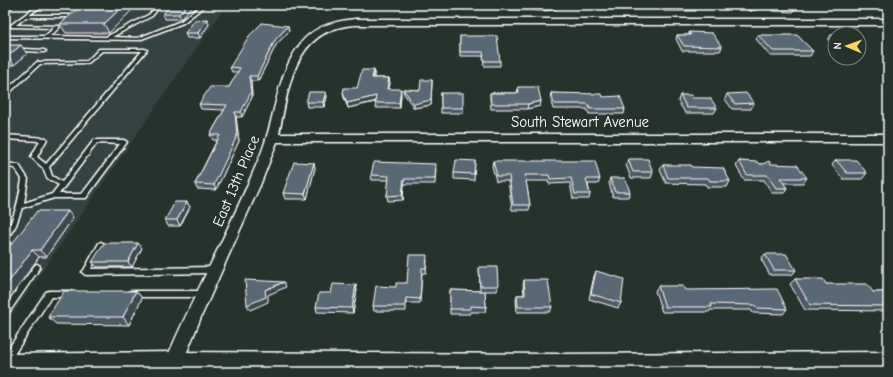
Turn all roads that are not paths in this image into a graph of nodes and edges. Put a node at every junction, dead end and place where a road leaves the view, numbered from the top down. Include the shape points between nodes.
1 (8, 5) edge
2 (40, 5) edge
3 (82, 5) edge
4 (159, 5) edge
5 (204, 5) edge
6 (881, 5) edge
7 (5, 7) edge
8 (888, 10) edge
9 (26, 16) junction
10 (70, 16) junction
11 (888, 22) edge
12 (58, 27) junction
13 (5, 37) edge
14 (46, 37) junction
15 (107, 39) junction
16 (5, 49) edge
17 (44, 51) dead end
18 (5, 94) edge
19 (5, 137) edge
20 (272, 138) junction
21 (888, 138) edge
22 (5, 165) edge
23 (46, 167) junction
24 (63, 185) junction
25 (54, 196) junction
26 (19, 207) junction
27 (5, 238) edge
28 (101, 245) edge
29 (37, 267) dead end
30 (214, 270) junction
31 (80, 294) edge
32 (126, 294) edge
33 (203, 294) junction
34 (5, 312) edge
35 (5, 361) edge
36 (888, 364) edge
37 (5, 366) edge
38 (172, 368) edge
39 (560, 369) edge

1 - 7 main road
2 - 3 lane
2 - 9 lane
3 - 10 lane
4 - 15 lane via 151,15
5 - 15 lane via 182,22 147,37
6 - 8 street
9 - 10 lane
9 - 12 lane via 12,26
10 - 12 lane
11 - 20 street, East 13th Place via 345,23 327,27 305,44 281,98
12 - 14 lane
13 - 14 lane
14 - 15 lane
16 - 17 lane
18 - 23 lane via 39,63 88,62 101,50 145,50
19 - 23 lane via 44,139 34,157
20 - 21 street, South Stewart Avenue
20 - 30 street, East 13th Place via 246,203
22 - 26 lane via 17,166 25,179
23 - 24 lane via 49,177
24 - 25 lane
24 - 25 lane via 96,141 124,142 84,196
25 - 26 lane
26 - 27 lane via 13,229
28 - 30 lane via 86,272
29 - 34 lane
30 - 33 street, East 13th Place
31 - 35 lane via 49,294
32 - 33 lane
33 - 38 street, East 13th Place
36 - 39 main road
37 - 38 main road
38 - 39 main road

